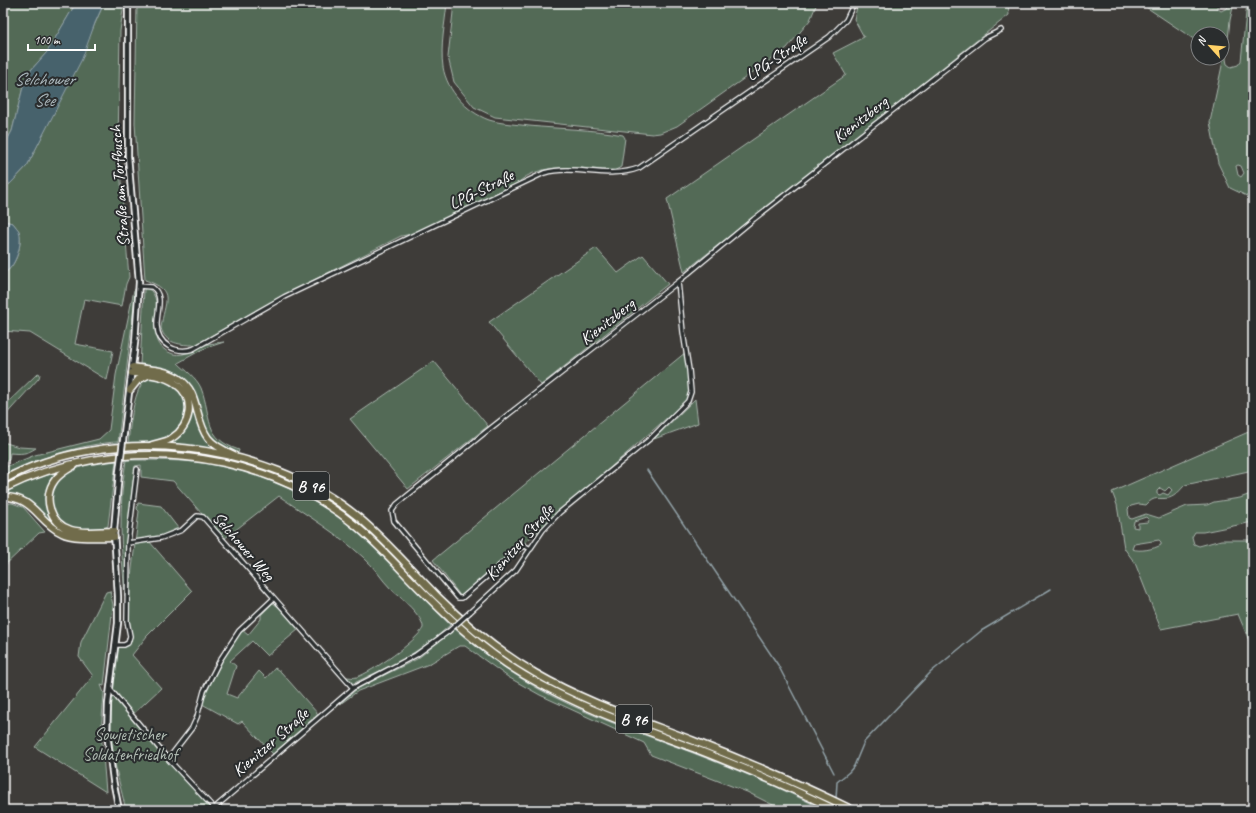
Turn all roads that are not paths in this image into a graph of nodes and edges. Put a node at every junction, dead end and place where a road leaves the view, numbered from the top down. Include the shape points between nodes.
1 (128, 3) edge
2 (854, 3) edge
3 (1000, 30) dead end
4 (678, 282) junction
5 (139, 286) junction
6 (133, 370) junction
7 (148, 375) junction
8 (130, 390) junction
9 (146, 446) junction
10 (242, 459) junction
11 (82, 462) junction
12 (137, 470) dead end
13 (3, 480) edge
14 (3, 489) edge
15 (3, 497) edge
16 (114, 534) junction
17 (128, 543) junction
18 (531, 549) junction
19 (273, 599) junction
20 (115, 645) junction
21 (353, 688) junction
22 (110, 689) junction
23 (168, 759) junction
24 (213, 809) edge
25 (120, 810) edge
26 (836, 810) edge
27 (854, 810) edge

1 - 5 street, Straße am Torfbusch via 128,156
2 - 5 street, LPG-Straße via 846,20 829,37 639,168 618,172 565,169 544,173 284,297 193,349 179,351 165,344 157,328 158,294 152,287
3 - 4 street, Kienitzberg via 985,38 876,123
4 - 18 street, Kienitzer Straße via 689,364 691,392 688,401 651,438 560,514 544,530
4 - 18 street, Kienitzberg via 487,431 392,510 394,521 458,598 462,598 520,548 525,546
5 - 6 street, Straße am Torfbusch
6 - 7 highway
6 - 8 street, Straße am Torfbusch
6 - 10 highway via 163,372 180,378 194,399 208,438
7 - 8 highway via 138,380
7 - 9 highway via 167,378 177,384 186,395 189,410 187,421 181,431 171,439
8 - 16 street, Straße am Torfbusch, bridge
9 - 10 highway, B 96 via 183,448
9 - 13 highway, B 96 via 83,452 53,460
10 - 27 highway, B 96 via 302,482 357,517 383,539 470,627 542,677 586,699 753,765
11 - 14 highway, B 96 via 59,467
11 - 16 highway via 65,471 53,483 48,499 51,513 56,522 71,530
11 - 26 highway, B 96 via 135,456 179,457 231,464 286,484 353,523 464,632 523,674 583,706 754,773
12 - 17 street
15 - 16 highway via 27,502 62,534
16 - 20 street via 118,603
17 - 19 street, Selchower Weg via 161,538 182,530 197,516 203,517
17 - 20 street via 127,621 130,636 128,643
18 - 21 street, Kienitzer Straße, bridge via 510,577 449,631 416,655
19 - 21 street, Selchower Weg
19 - 23 street, Selchower Weg via 239,631 204,691 192,728
20 - 22 street
21 - 24 street, Kienitzer Straße
22 - 23 street
22 - 25 street via 108,746
23 - 24 street

